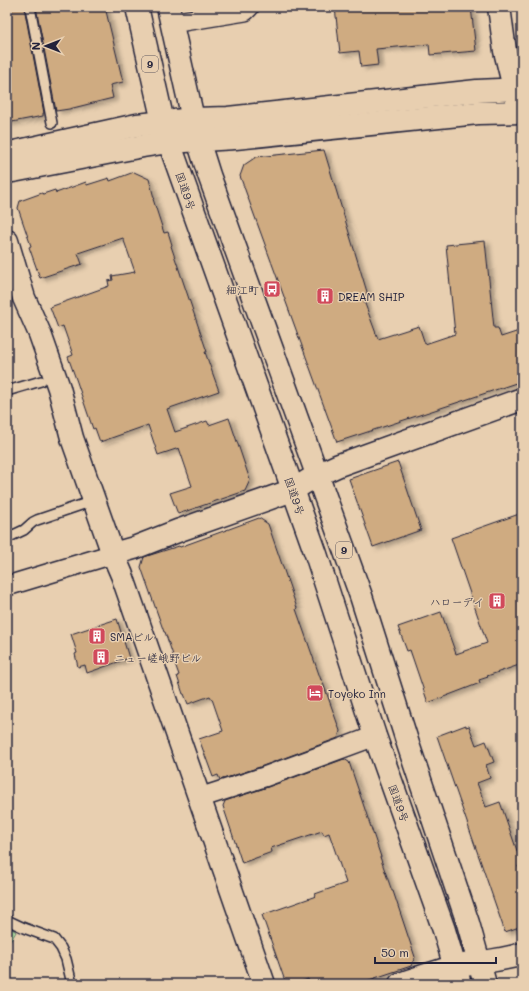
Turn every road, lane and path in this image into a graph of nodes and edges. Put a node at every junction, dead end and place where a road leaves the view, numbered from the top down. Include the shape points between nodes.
1 (30, 7) edge
2 (137, 7) edge
3 (249, 7) edge
4 (499, 7) edge
5 (170, 15) edge
6 (518, 89) edge
7 (521, 116) edge
8 (193, 119) junction
9 (52, 123) dead end
10 (166, 132) junction
11 (198, 140) junction
12 (7, 155) edge
13 (7, 172) edge
14 (8, 245) edge
15 (42, 381) dead end
16 (7, 391) edge
17 (522, 399) edge
18 (317, 475) junction
19 (293, 490) junction
20 (84, 504) dead end
21 (7, 538) edge
22 (113, 554) junction
23 (7, 586) edge
24 (375, 736) junction
25 (199, 798) junction
26 (7, 920) edge
27 (522, 954) edge
28 (480, 962) junction
29 (458, 975) edge
30 (72, 984) edge
31 (264, 984) edge
32 (400, 984) edge
33 (485, 984) edge

1 - 9 lane
2 - 10 main road, 国道9号 / 9
3 - 5 street via 245,11
4 - 6 main road via 505,51
5 - 8 main road, 9
6 - 7 main road
6 - 8 main road via 477,91 228,118
7 - 11 main road via 478,113
8 - 10 main road
8 - 11 main road, 9
10 - 11 main road
10 - 12 main road via 137,125
10 - 13 main road via 143,146
10 - 19 main road, 国道9号 / 9
11 - 18 main road, 9
14 - 22 main road via 24,298 59,388 72,438
15 - 16 lane
17 - 18 main road
18 - 19 main road
18 - 28 main road, 9 via 361,596
19 - 22 main road
19 - 24 main road, 国道9号 / 9
20 - 21 lane via 37,520
22 - 23 street
22 - 25 main road
24 - 25 street
24 - 29 main road, 国道9号 / 9
25 - 31 main road
26 - 30 lane via 54,939 66,959
27 - 28 main road
28 - 29 main road
28 - 33 main road, 9
29 - 32 main road via 430,974

